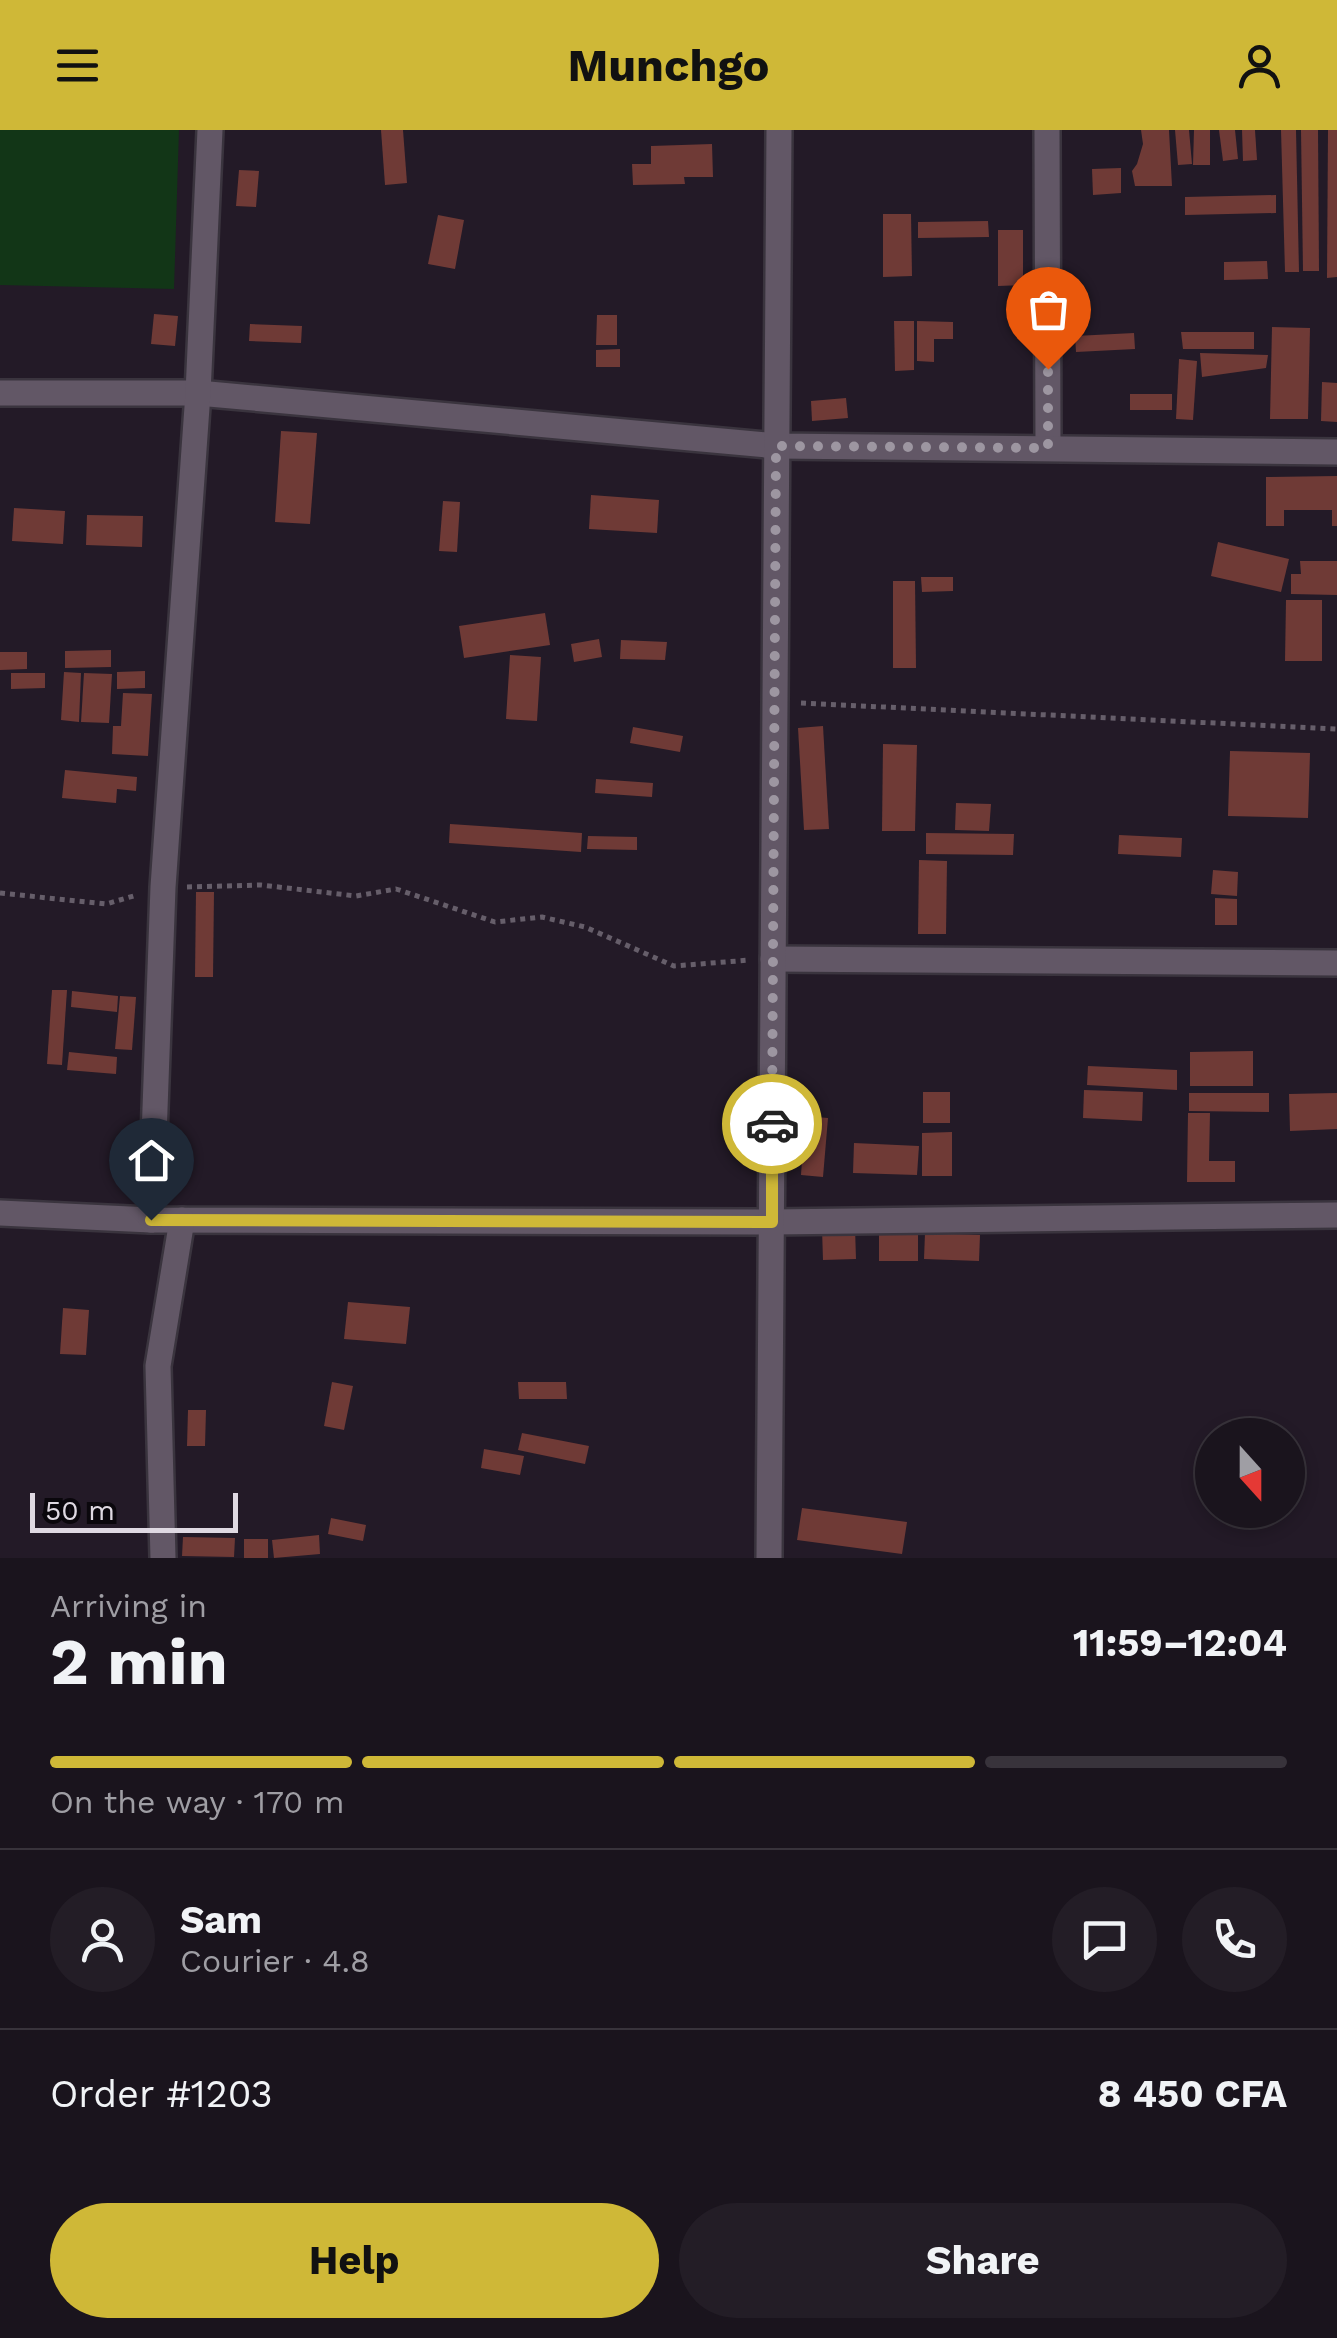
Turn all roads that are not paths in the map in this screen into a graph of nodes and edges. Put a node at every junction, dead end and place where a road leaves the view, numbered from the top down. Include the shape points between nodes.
1 (210, 130) edge
2 (778, 130) edge
3 (1047, 130) edge
4 (0, 393) edge
5 (198, 393) junction
6 (776, 446) junction
7 (1048, 448) junction
8 (1337, 452) edge
9 (773, 958) junction
10 (1337, 964) edge
11 (0, 1213) edge
12 (1337, 1215) edge
13 (151, 1220) junction
14 (182, 1220) junction
15 (772, 1222) junction
16 (164, 1558) edge
17 (769, 1558) edge

1 - 5 street
2 - 6 street
3 - 7 street
4 - 5 street
5 - 6 street
5 - 13 street via 164,888
6 - 7 street
6 - 9 street
7 - 8 street
9 - 10 street
9 - 15 street
11 - 13 street
12 - 15 street
13 - 14 street
14 - 15 street
14 - 16 street via 158,1366
15 - 17 street

